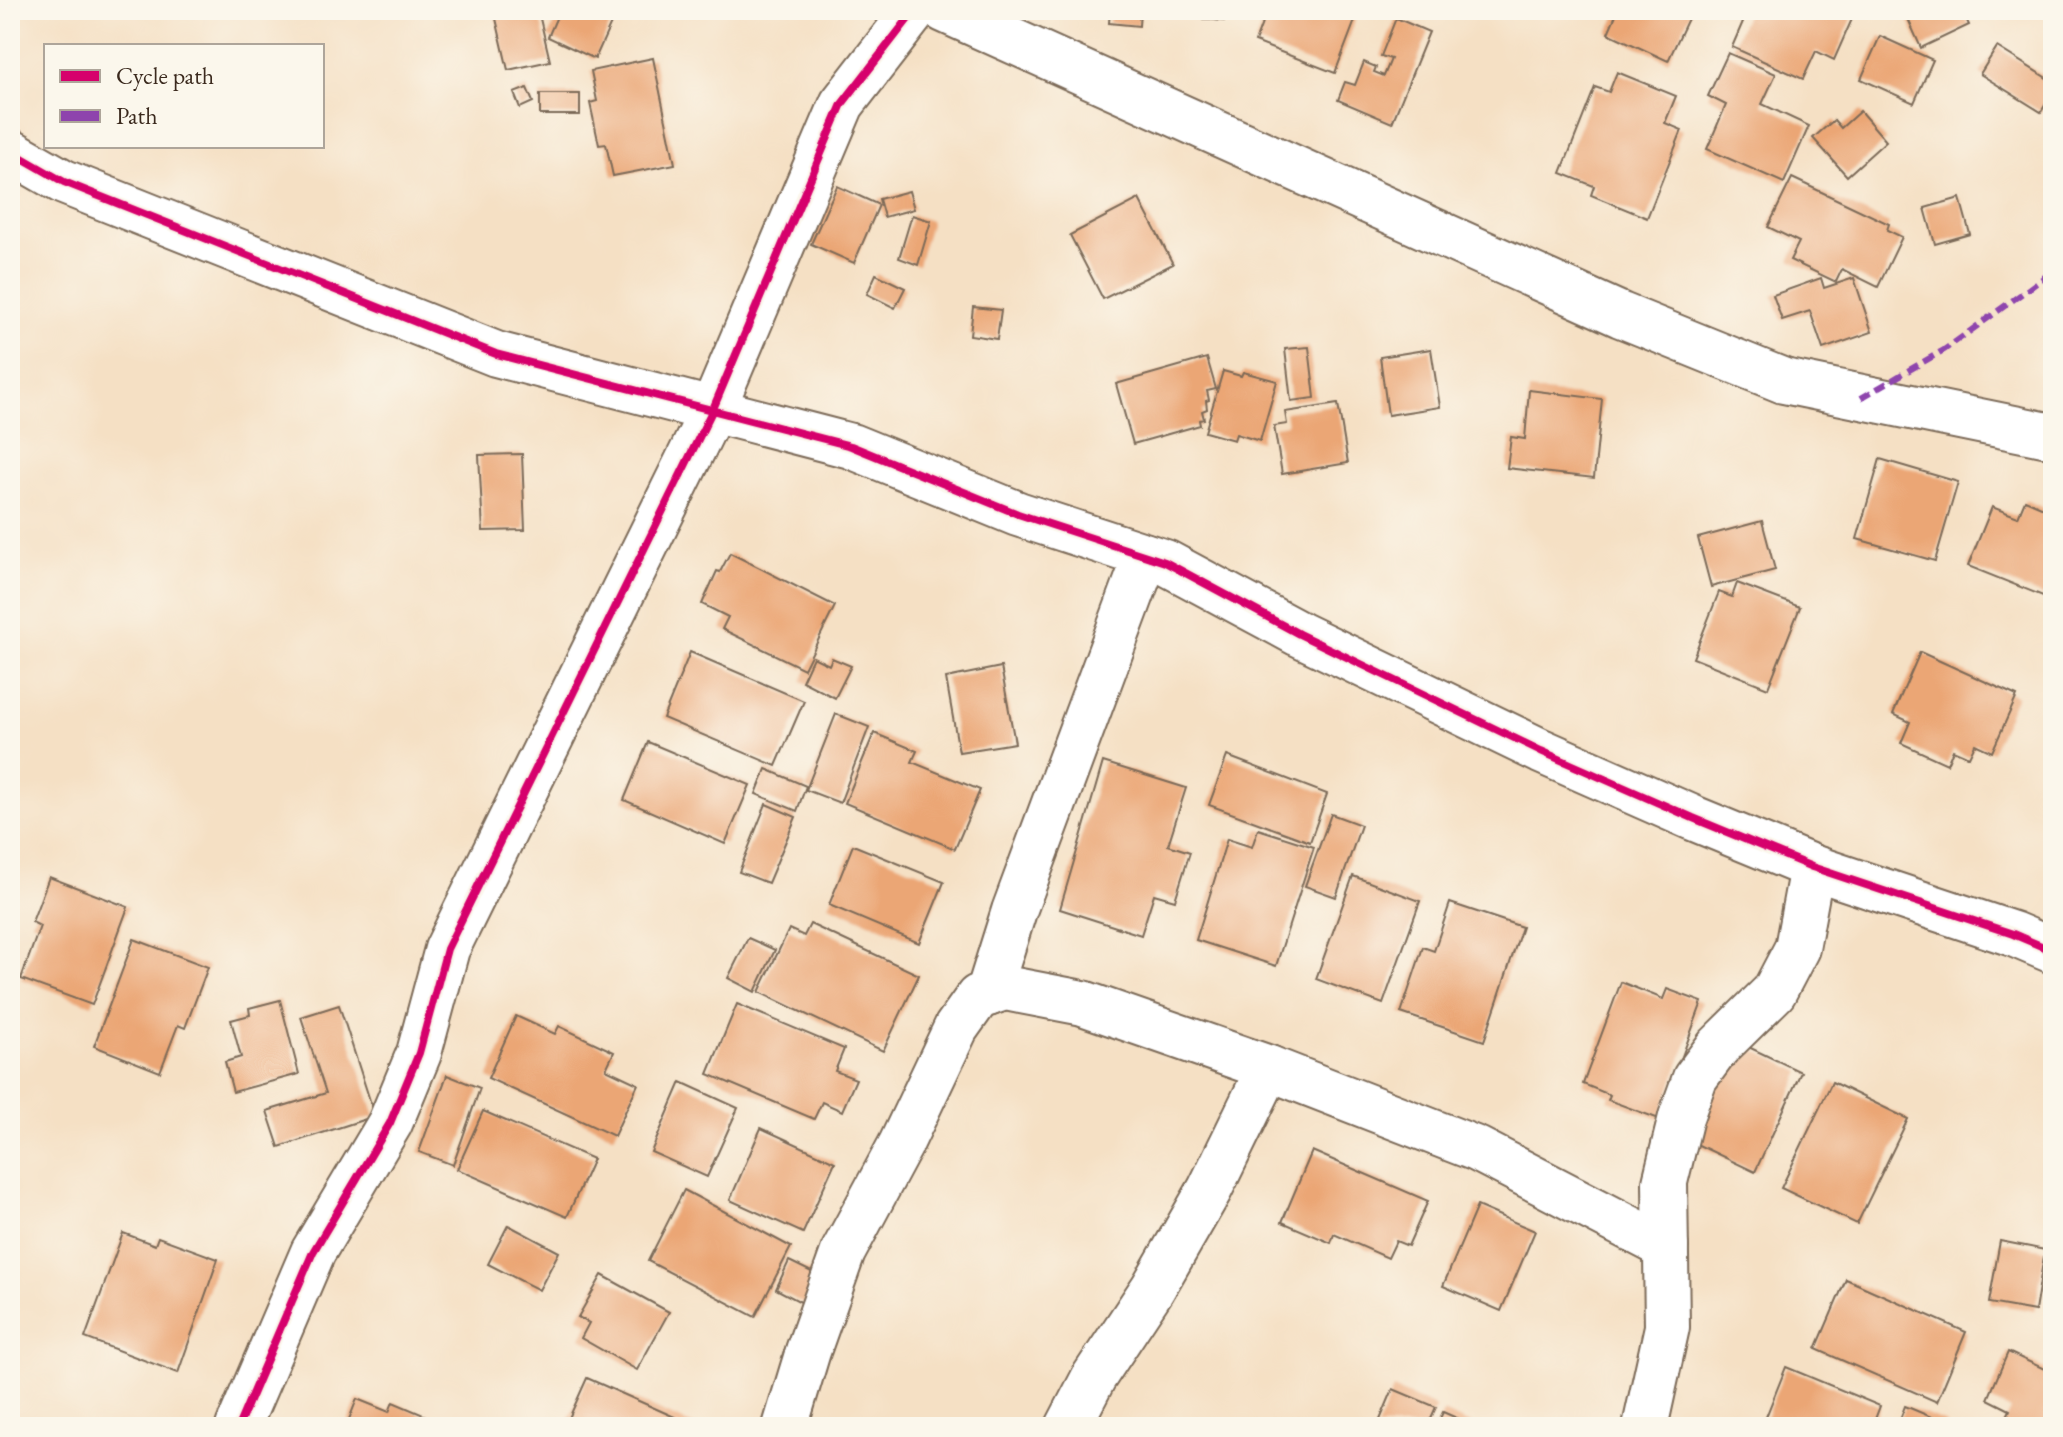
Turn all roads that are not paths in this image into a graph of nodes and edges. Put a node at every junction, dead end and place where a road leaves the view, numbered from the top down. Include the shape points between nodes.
1 (915, 10) edge
2 (944, 10) edge
3 (10, 151) edge
4 (713, 409) junction
5 (2053, 436) edge
6 (1146, 556) junction
7 (1812, 867) junction
8 (2053, 951) edge
9 (988, 994) junction
10 (1269, 1068) junction
11 (1666, 1247) junction
12 (238, 1427) edge
13 (785, 1427) edge
14 (1068, 1427) edge
15 (1645, 1427) edge

1 - 4 street via 842,104
2 - 5 street via 1621,315 1784,381
3 - 4 street via 64,182 496,354
4 - 6 street via 851,446 1018,514
4 - 12 street via 447,949 419,1053 390,1123 313,1252
6 - 7 street via 1541,751
6 - 9 street
7 - 8 street
7 - 11 street via 1797,948 1774,992 1718,1047 1695,1078 1665,1182
9 - 10 street via 1005,988 1083,1003
9 - 13 street via 978,997 956,1028 843,1252
10 - 11 street via 1477,1149
10 - 14 street via 1210,1189
11 - 15 street via 1667,1327

